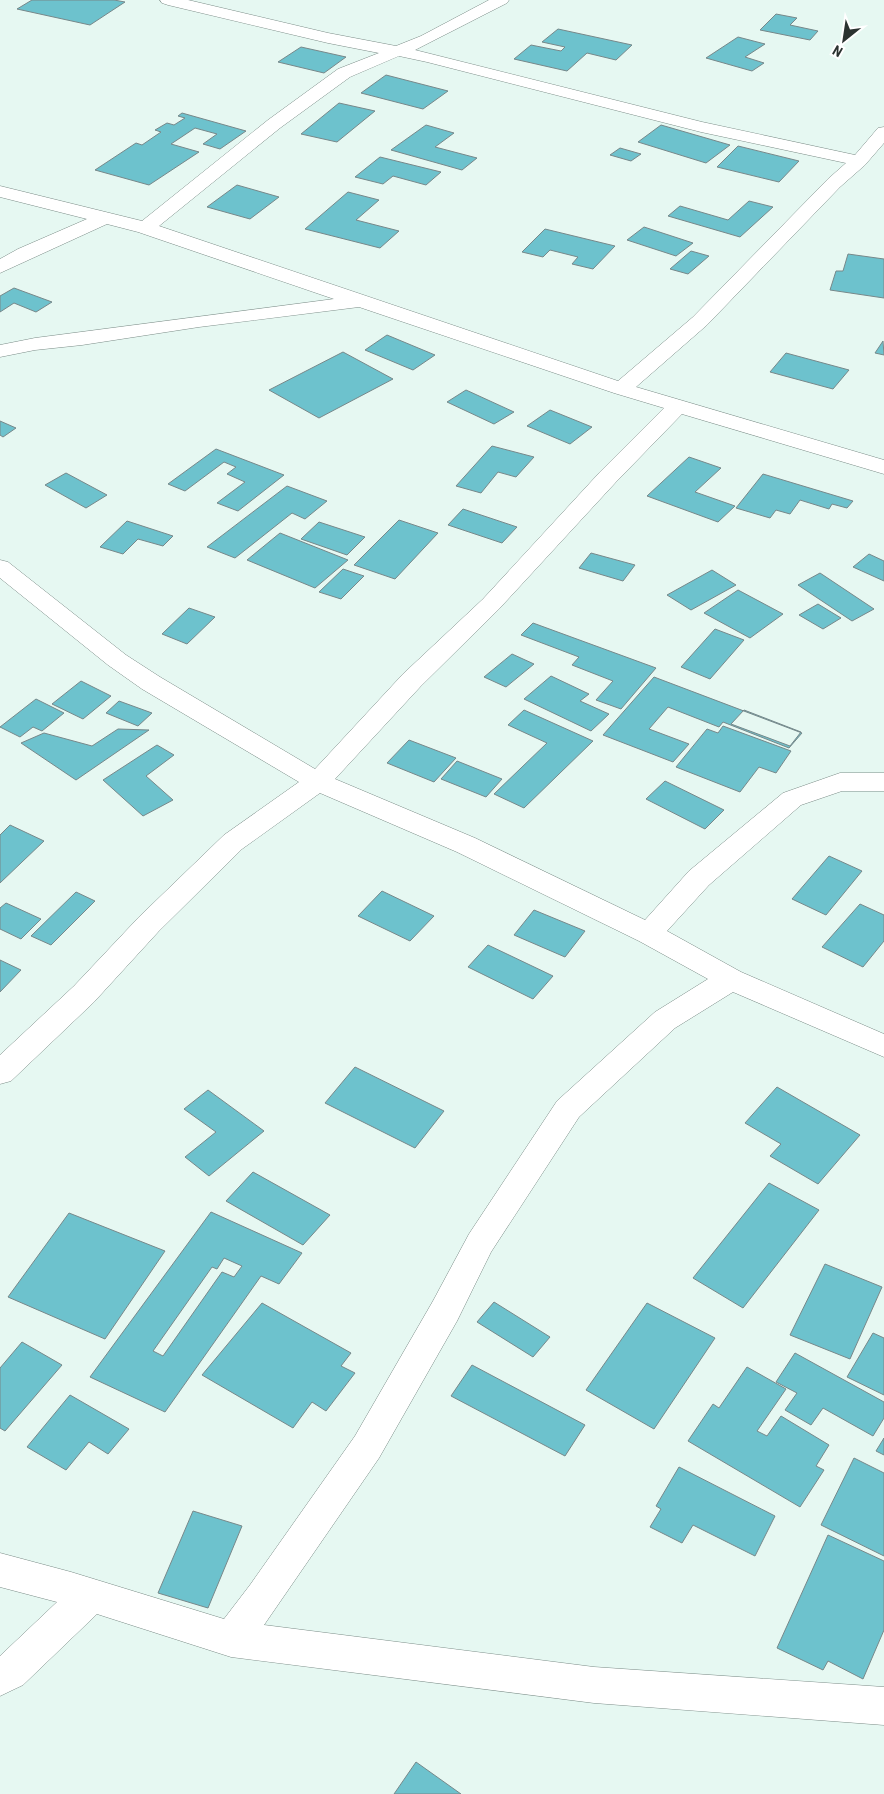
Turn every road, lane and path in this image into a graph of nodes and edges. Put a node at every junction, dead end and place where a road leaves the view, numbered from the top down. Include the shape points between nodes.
1 (168, 0) edge
2 (501, 0) edge
3 (399, 51) junction
4 (884, 132) edge
5 (871, 154) edge
6 (0, 191) edge
7 (105, 218) junction
8 (145, 228) junction
9 (0, 267) edge
10 (359, 301) junction
11 (0, 351) edge
12 (620, 389) junction
13 (678, 406) junction
14 (884, 467) edge
15 (0, 567) edge
16 (318, 782) junction
17 (884, 782) edge
18 (649, 934) junction
19 (732, 979) junction
20 (884, 1046) edge
21 (0, 1073) edge
22 (0, 1570) edge
23 (91, 1595) junction
24 (231, 1639) junction
25 (0, 1678) edge
26 (884, 1706) edge

1 - 3 street via 328,38
2 - 3 street via 457,25
3 - 5 street via 701,127
3 - 8 street via 344,74 274,124
4 - 5 street
5 - 12 street via 834,183 700,322
6 - 7 street
7 - 8 street
7 - 9 street via 32,249
8 - 10 street
10 - 11 street
10 - 12 street
12 - 13 street
13 - 14 street
13 - 16 street via 491,604 412,680
15 - 16 street via 150,683
16 - 18 street via 466,845
16 - 21 street via 233,842 149,924 84,994
17 - 18 street via 840,782 792,799 699,878
18 - 19 street
19 - 20 street
19 - 24 street via 665,1020 568,1109 480,1243 368,1447
22 - 23 street
23 - 24 street
23 - 25 street
24 - 26 street via 594,1685

